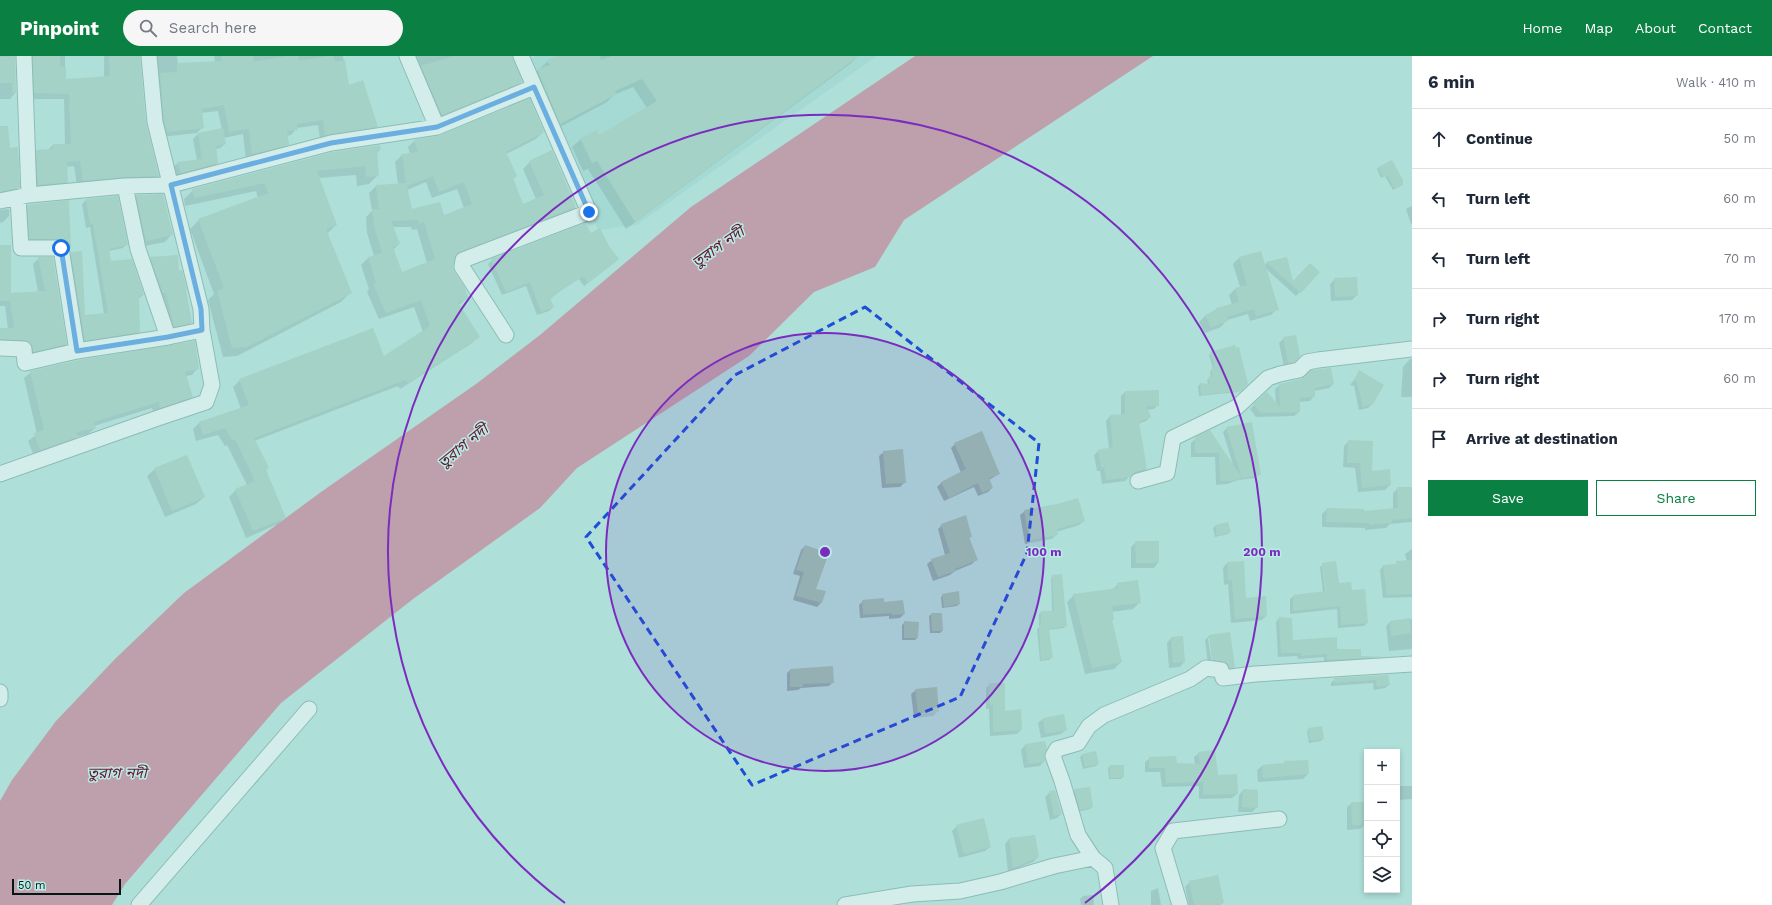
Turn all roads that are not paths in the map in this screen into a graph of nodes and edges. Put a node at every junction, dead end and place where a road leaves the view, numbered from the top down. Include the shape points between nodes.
1 (24, 56) edge
2 (149, 56) edge
3 (407, 56) edge
4 (521, 56) edge
5 (534, 87) junction
6 (437, 127) junction
7 (171, 185) junction
8 (126, 186) junction
9 (24, 196) junction
10 (0, 201) edge
11 (202, 330) junction
12 (506, 335) dead end
13 (168, 337) junction
14 (0, 348) edge
15 (1412, 349) edge
16 (77, 351) junction
17 (0, 474) edge
18 (1138, 481) dead end
19 (1412, 664) edge
20 (0, 692) edge
21 (0, 700) edge
22 (309, 709) dead end
23 (1279, 819) dead end
24 (1093, 858) junction
25 (139, 905) edge
26 (845, 905) edge
27 (1111, 905) edge
28 (1180, 905) edge

1 - 9 street
2 - 7 street via 155,122
3 - 6 street
4 - 5 street
5 - 6 street
5 - 12 street via 589,212 463,260 462,267
6 - 7 street via 331,143
7 - 8 street
7 - 11 street via 201,309
8 - 9 street
8 - 13 street via 138,249
9 - 10 street
9 - 16 street via 21,248 61,248
11 - 13 street
11 - 17 street via 212,385 206,402
13 - 16 street
14 - 16 street via 24,349 25,363
15 - 18 street via 1307,362 1299,370 1268,378 1237,407 1173,438 1167,473
19 - 24 street via 1223,678 1221,670 1206,668 1190,679 1096,720 1078,743 1057,749 1053,756 1078,835
20 - 21 street
22 - 25 street
23 - 28 street via 1173,831 1163,848
24 - 26 street via 960,891 912,894
24 - 27 street via 1105,868

